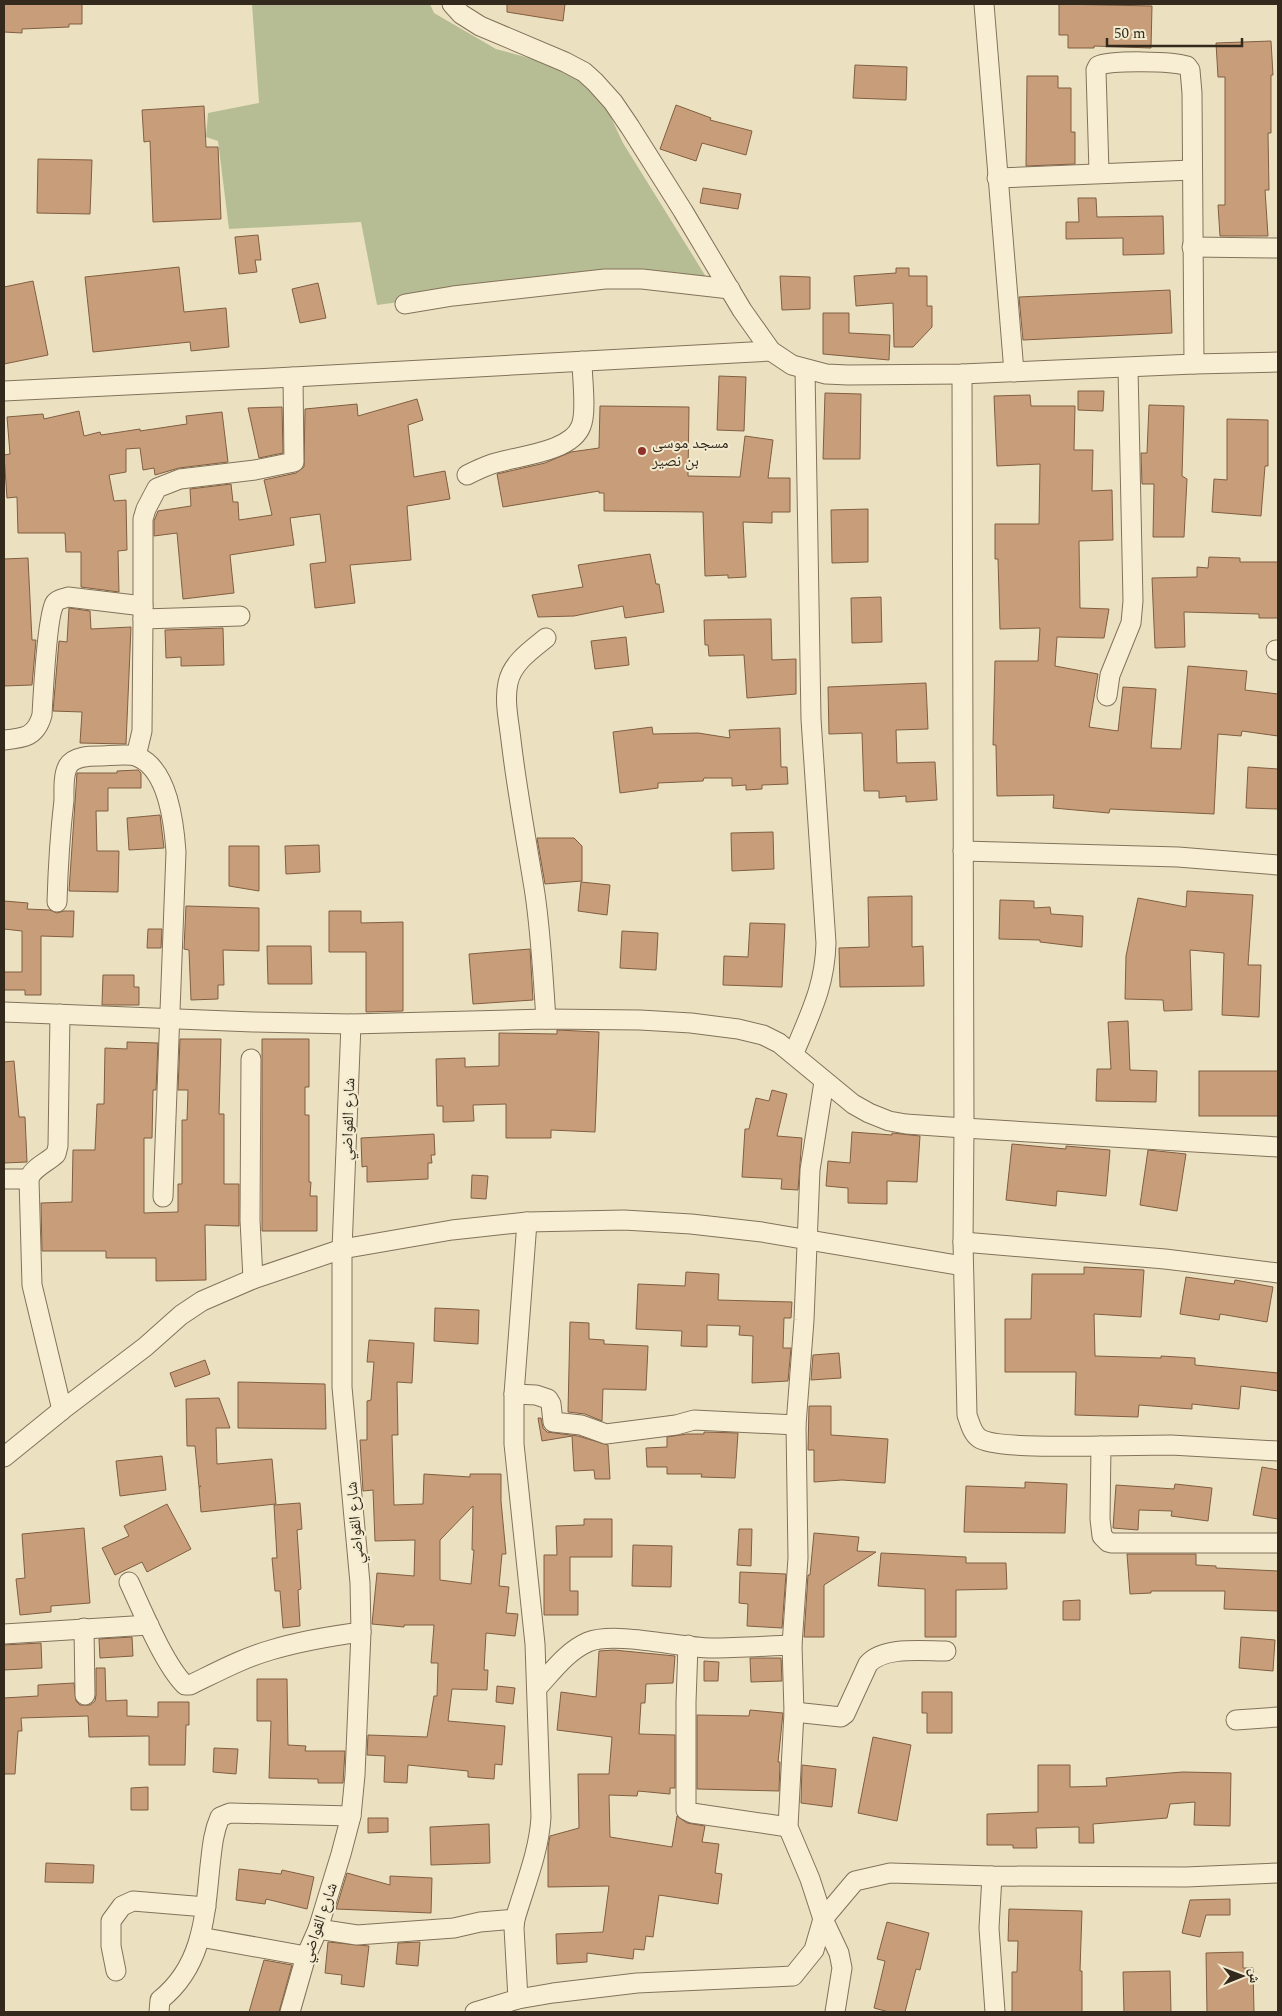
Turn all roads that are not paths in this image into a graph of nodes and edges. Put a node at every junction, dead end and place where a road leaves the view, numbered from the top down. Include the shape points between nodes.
1 (452, 4) edge
2 (984, 4) edge
3 (1192, 170) junction
4 (1099, 172) junction
5 (997, 178) junction
6 (1192, 247) junction
7 (1278, 248) edge
8 (730, 289) junction
9 (405, 304) dead end
10 (771, 351) junction
11 (582, 361) junction
12 (1278, 362) edge
13 (1194, 364) junction
14 (1128, 368) junction
15 (806, 370) junction
16 (1014, 372) junction
17 (962, 374) junction
18 (293, 377) junction
19 (4, 391) edge
20 (467, 475) dead end
21 (143, 613) junction
22 (240, 616) dead end
23 (546, 638) dead end
24 (1106, 696) dead end
25 (4, 740) edge
26 (136, 756) junction
27 (964, 851) junction
28 (1278, 865) edge
29 (57, 902) dead end
30 (4, 1012) edge
31 (60, 1014) junction
32 (171, 1018) junction
33 (546, 1019) junction
34 (351, 1024) junction
35 (794, 1053) junction
36 (251, 1059) dead end
37 (824, 1082) junction
38 (964, 1128) junction
39 (1278, 1147) edge
40 (4, 1179) edge
41 (29, 1179) junction
42 (163, 1197) dead end
43 (527, 1222) junction
44 (808, 1241) junction
45 (962, 1242) junction
46 (342, 1249) junction
47 (963, 1266) junction
48 (1278, 1273) edge
49 (253, 1279) junction
50 (514, 1394) junction
51 (62, 1410) junction
52 (796, 1425) junction
53 (1101, 1446) junction
54 (1278, 1451) edge
55 (4, 1457) edge
56 (1278, 1543) edge
57 (129, 1582) dead end
58 (149, 1625) junction
59 (84, 1628) junction
60 (362, 1632) junction
61 (4, 1634) edge
62 (688, 1645) junction
63 (792, 1645) junction
64 (946, 1650) dead end
65 (537, 1688) junction
66 (85, 1695) dead end
67 (794, 1712) junction
68 (1278, 1717) edge
69 (1236, 1720) dead end
70 (351, 1816) junction
71 (788, 1827) junction
72 (1278, 1873) edge
73 (992, 1876) junction
74 (206, 1907) junction
75 (515, 1919) junction
76 (823, 1919) junction
77 (318, 1929) junction
78 (200, 1937) junction
79 (306, 1956) junction
80 (116, 1971) dead end
81 (518, 1999) junction
82 (160, 2012) edge
83 (290, 2012) edge
84 (475, 2012) edge
85 (835, 2012) edge
86 (995, 2012) edge

1 - 8 street via 480,26 565,62 595,82 630,127
2 - 5 street
3 - 4 street
3 - 4 street via 1191,79 1187,66 1110,63 1098,66 1096,70
3 - 6 street
4 - 5 street
5 - 16 street
6 - 7 street
6 - 13 street
8 - 9 street via 642,279 605,279
8 - 10 street
10 - 11 street
10 - 15 street
11 - 18 street
11 - 20 street via 584,404 581,427 573,438 553,449 492,464
12 - 13 street
13 - 14 street
14 - 16 street
14 - 24 street via 1133,601 1131,623 1110,675
15 - 17 street via 848,376
15 - 35 street via 811,719 826,960 817,999
16 - 17 street
17 - 27 street
18 - 19 street
18 - 21 street via 294,462 255,470 180,478 157,488 143,519
21 - 22 street
21 - 25 street via 68,597 58,599 53,605 40,724 25,737
21 - 26 street via 142,731
23 - 33 street via 521,658 508,683 508,713 535,896
26 - 29 street via 90,756 68,765
26 - 32 street via 151,768 160,781 174,831
27 - 28 street via 1168,856
27 - 38 street
30 - 31 street
31 - 32 street
31 - 41 street via 58,1146 56,1154
32 - 34 street
32 - 42 street
33 - 34 street
33 - 35 street via 640,1020 738,1029 763,1035
34 - 46 street, شارع القواضي
35 - 37 street
36 - 49 street
37 - 38 street via 869,1114 889,1121
37 - 44 street via 810,1170
38 - 39 street
38 - 45 street
40 - 41 street
41 - 51 street via 32,1285
43 - 44 street via 624,1220 691,1224
43 - 46 street via 452,1230
43 - 50 street
44 - 47 street
44 - 52 street
45 - 47 street
45 - 48 street via 1165,1259
46 - 49 street
46 - 60 street, شارع القواضي via 342,1387
47 - 53 street via 967,1415 977,1437 989,1442 1027,1446
49 - 51 street via 202,1301 181,1315 145,1347
50 - 52 street via 548,1399 553,1422 581,1425 606,1434 676,1426 694,1420
50 - 65 street via 517,1483 532,1601
51 - 55 street
52 - 63 street via 798,1558
53 - 54 street via 1170,1445
53 - 56 street via 1100,1529 1108,1542
57 - 58 street
58 - 59 street
58 - 60 street via 180,1680 188,1685 272,1649
59 - 61 street
59 - 66 street
60 - 70 street, شارع القواضي
62 - 63 street via 709,1648
62 - 65 street via 621,1639 589,1642 571,1652
62 - 71 street via 686,1810
63 - 67 street
64 - 67 street via 885,1653 872,1659 841,1717
65 - 75 street via 540,1827 536,1852
67 - 71 street
68 - 69 street
70 - 74 street via 230,1813 220,1817 214,1829
70 - 77 street, شارع القواضي
71 - 76 street
72 - 73 street via 1186,1877
73 - 76 street via 890,1873 856,1881
73 - 86 street via 989,1928
74 - 78 street
74 - 80 street via 133,1901 122,1906 111,1921
75 - 77 street via 454,1928 357,1935
75 - 81 street
76 - 81 street via 814,1950 793,1976 637,1983
76 - 85 street via 839,1953 842,1968
77 - 79 street, شارع القواضي
78 - 79 street
78 - 82 street via 186,1973 160,2000
79 - 83 street, شارع القواضي
81 - 84 street

